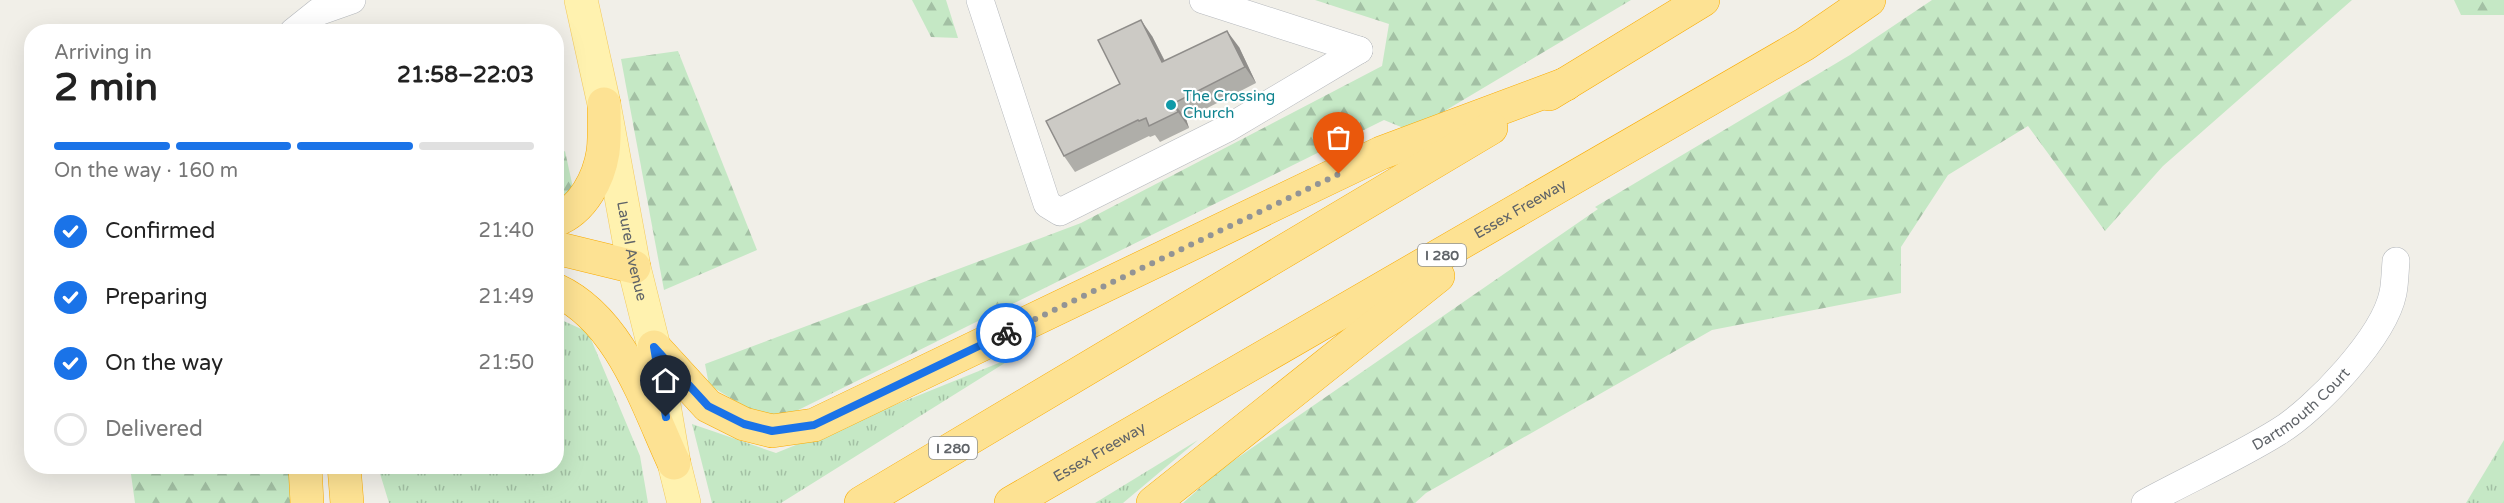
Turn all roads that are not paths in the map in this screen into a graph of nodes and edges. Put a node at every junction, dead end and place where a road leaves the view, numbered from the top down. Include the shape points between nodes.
1 (352, 0) edge
2 (582, 0) edge
3 (980, 0) edge
4 (1203, 0) edge
5 (1702, 0) edge
6 (1869, 0) edge
7 (303, 24) edge
8 (1566, 84) junction
9 (604, 104) junction
10 (1520, 209) junction
11 (564, 216) edge
12 (564, 250) edge
13 (2396, 261) dead end
14 (634, 267) junction
15 (564, 295) edge
16 (654, 347) junction
17 (674, 463) junction
18 (305, 474) edge
19 (345, 474) edge
20 (307, 503) edge
21 (347, 503) edge
22 (684, 503) edge
23 (861, 503) edge
24 (1011, 503) edge
25 (1153, 503) edge
26 (2145, 503) edge

1 - 7 street via 318,12
2 - 9 main road, Laurel Avenue
3 - 4 street via 1047,204 1059,212 1228,128 1359,50
5 - 8 highway, I 280
6 - 10 highway, Essex Freeway / I 280 via 1806,44
8 - 16 highway via 1381,153 814,425 772,431 744,424 708,406
8 - 23 highway, I 280
9 - 11 highway via 603,152 594,178 581,202
9 - 14 main road, Laurel Avenue
10 - 24 highway, Essex Freeway / I 280
10 - 25 highway
12 - 14 highway
13 - 26 street, Dartmouth Court via 2392,295 2373,337 2313,404 2280,431
14 - 16 main road, Laurel Avenue
15 - 17 highway via 600,321 618,348
16 - 17 main road, Laurel Avenue
17 - 22 main road, Laurel Avenue
18 - 20 highway
19 - 21 highway

